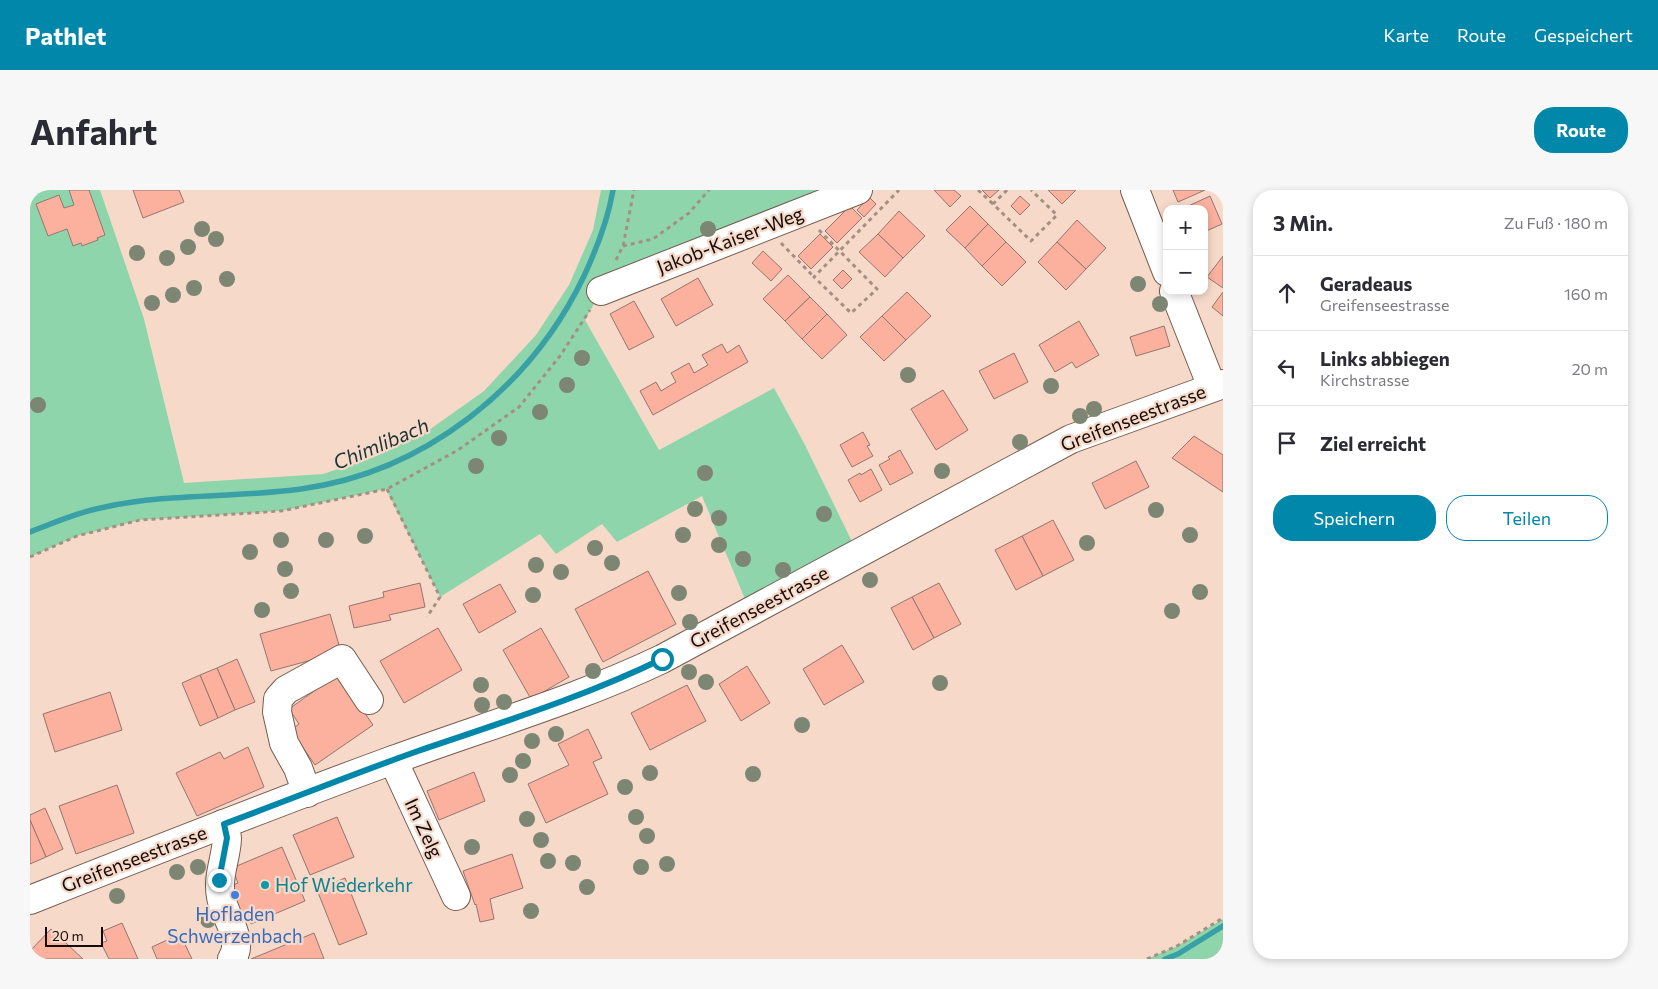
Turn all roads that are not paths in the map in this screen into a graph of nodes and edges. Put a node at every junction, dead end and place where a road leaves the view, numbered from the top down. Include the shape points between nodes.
1 (858, 190) edge
2 (1135, 190) edge
3 (1163, 262) edge
4 (601, 291) road end
5 (1176, 295) edge
6 (1217, 386) edge
7 (369, 700) dead end
8 (393, 760) junction
9 (307, 793) junction
10 (224, 824) junction
11 (456, 896) dead end
12 (30, 900) edge
13 (232, 959) edge

1 - 4 street, Jakob-Kaiser-Weg
2 - 3 street
5 - 6 street
6 - 8 street, Greifenseestrasse via 1071,439 624,677
7 - 9 street via 342,659 286,690 278,699 277,712 284,743
8 - 9 street, Greifenseestrasse
8 - 11 street, Im Zelg
9 - 10 street, Greifenseestrasse
10 - 12 street, Greifenseestrasse
10 - 13 street via 227,838 219,880 221,899 237,945

